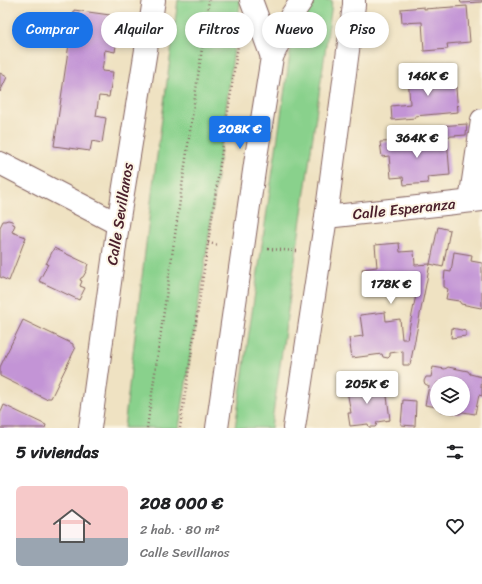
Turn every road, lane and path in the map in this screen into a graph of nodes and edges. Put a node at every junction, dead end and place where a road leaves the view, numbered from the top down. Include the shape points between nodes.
1 (154, 0) edge
2 (209, 0) edge
3 (251, 0) edge
4 (302, 0) edge
5 (354, 0) edge
6 (238, 48) edge
7 (272, 57) junction
8 (482, 120) edge
9 (0, 163) edge
10 (476, 201) edge
11 (326, 217) junction
12 (118, 224) junction
13 (243, 248) junction
14 (320, 252) junction
15 (90, 428) edge
16 (147, 428) edge
17 (180, 428) edge
18 (217, 428) edge
19 (294, 428) edge

1 - 12 street, Calle Sevillanos
2 - 16 path
3 - 7 street
4 - 7 street via 291,16
5 - 11 street
6 - 17 path
7 - 13 street
8 - 10 street
9 - 12 street
10 - 11 street, Calle Esperanza
11 - 14 street
12 - 15 street, Calle Sevillanos
13 - 14 path
13 - 18 street
14 - 19 street

